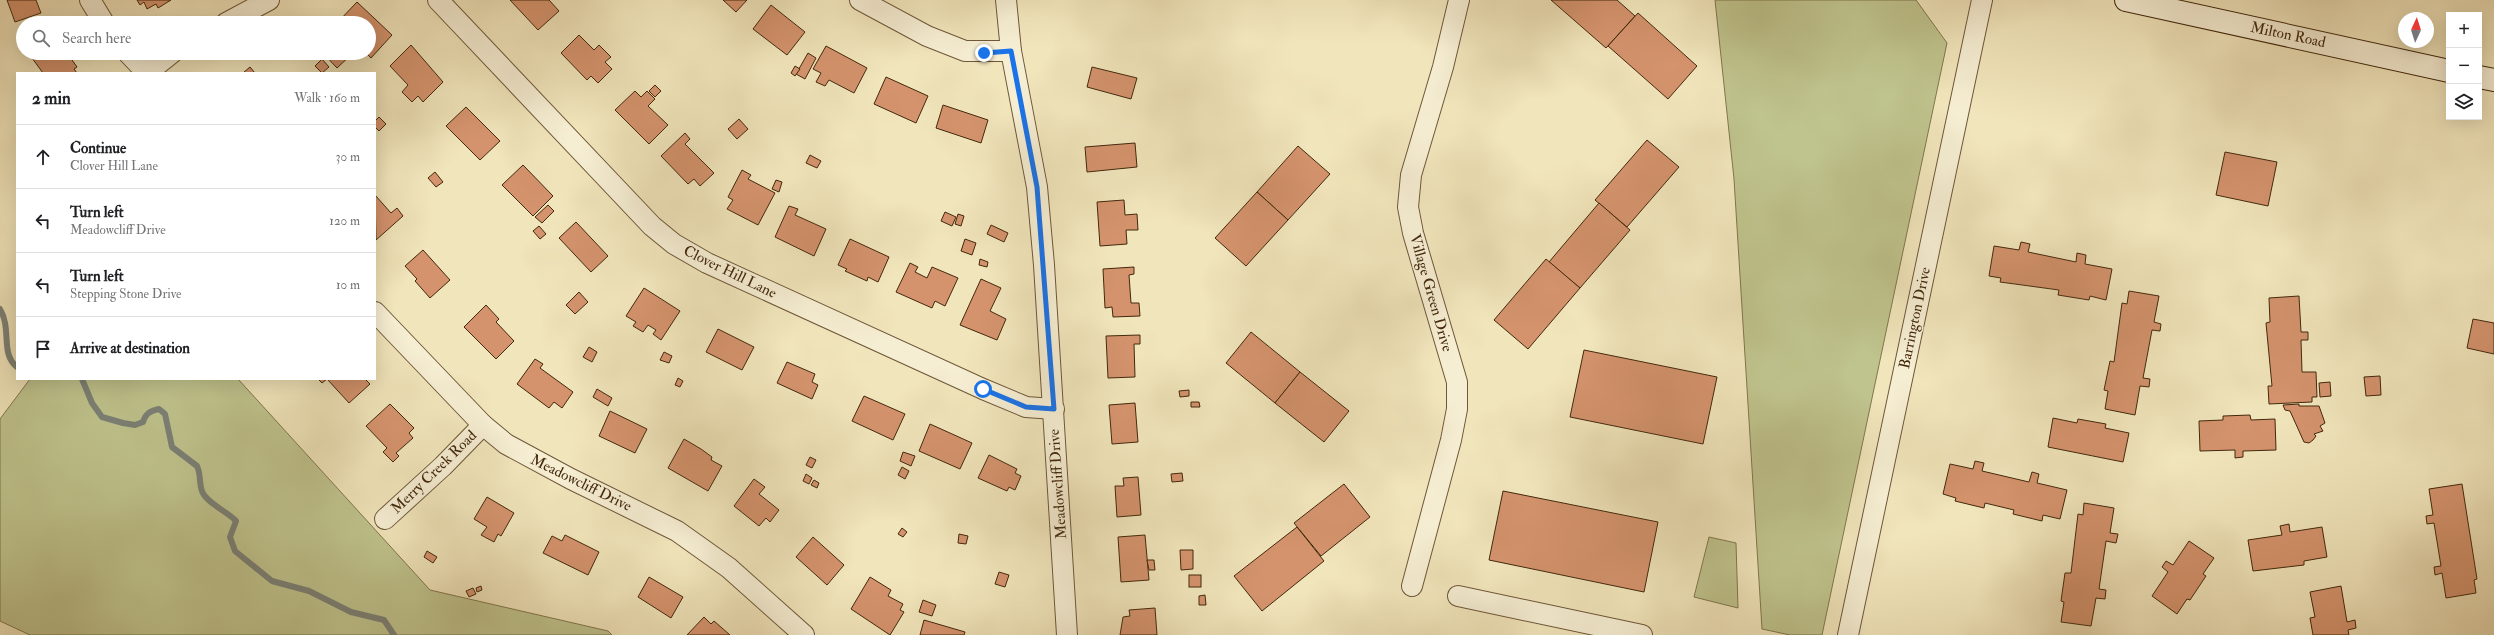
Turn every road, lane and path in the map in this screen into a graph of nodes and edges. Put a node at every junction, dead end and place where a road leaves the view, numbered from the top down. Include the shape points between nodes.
1 (90, 0) edge
2 (269, 0) edge
3 (438, 0) edge
4 (860, 0) edge
5 (1006, 0) edge
6 (1459, 0) edge
7 (1982, 0) edge
8 (2126, 0) edge
9 (100, 16) edge
10 (239, 16) edge
11 (1011, 51) junction
12 (135, 60) edge
13 (163, 60) edge
14 (2446, 70) edge
15 (146, 72) edge
16 (148, 72) edge
17 (2482, 78) edge
18 (2494, 80) edge
19 (376, 313) edge
20 (1054, 409) junction
21 (483, 425) junction
22 (385, 519) dead end
23 (1412, 586) dead end
24 (1458, 596) dead end
25 (804, 635) edge
26 (1067, 635) edge
27 (1642, 635) edge
28 (1848, 635) edge

1 - 9 street
2 - 10 street
3 - 20 street, Clover Hill Lane via 652,226 674,244 707,263 983,389 1026,407
4 - 11 street via 927,36 965,51
5 - 11 street, Meadowcliff Drive
6 - 23 street, Village Green Drive via 1443,67 1411,175 1408,207 1413,233 1457,382 1457,409 1451,440
7 - 28 street, Barrington Drive
8 - 14 street, Milton Road
11 - 20 street, Meadowcliff Drive via 1037,187
12 - 15 street
13 - 16 street
17 - 18 street
19 - 21 street, Meadowcliff Drive
20 - 26 street, Meadowcliff Drive
21 - 22 street, Merry Creek Road
21 - 25 street, Meadowcliff Drive via 520,453 677,531 703,548
24 - 27 street

